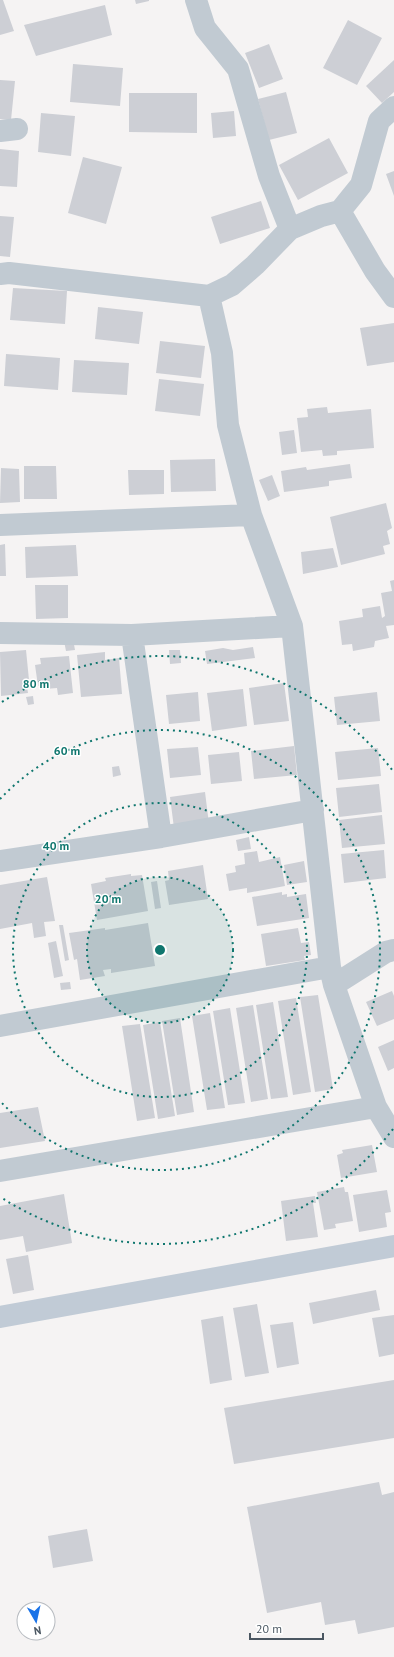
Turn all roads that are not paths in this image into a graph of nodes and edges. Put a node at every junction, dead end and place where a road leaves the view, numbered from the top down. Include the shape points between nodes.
1 (196, 0) edge
2 (394, 107) edge
3 (340, 211) junction
4 (290, 229) junction
5 (0, 274) edge
6 (209, 296) junction
7 (394, 297) edge
8 (251, 515) junction
9 (0, 525) edge
10 (292, 626) junction
11 (0, 633) edge
12 (132, 635) junction
13 (313, 810) junction
14 (161, 837) junction
15 (0, 862) edge
16 (394, 950) edge
17 (332, 976) junction
18 (0, 1026) edge
19 (376, 1107) junction
20 (394, 1137) edge
21 (0, 1171) edge
22 (394, 1246) edge
23 (0, 1317) edge

1 - 4 street via 205,28 238,69 268,176
2 - 3 street via 379,121 360,186
3 - 4 street
3 - 7 street
4 - 6 street via 256,265 232,285
5 - 6 street
6 - 8 street via 222,353 228,425
8 - 9 street
8 - 10 street
10 - 12 street
10 - 13 street
11 - 12 street
12 - 14 street
13 - 14 street
13 - 17 street
14 - 15 street
16 - 17 street
17 - 18 street
17 - 19 street
19 - 20 street
19 - 21 street
22 - 23 street

